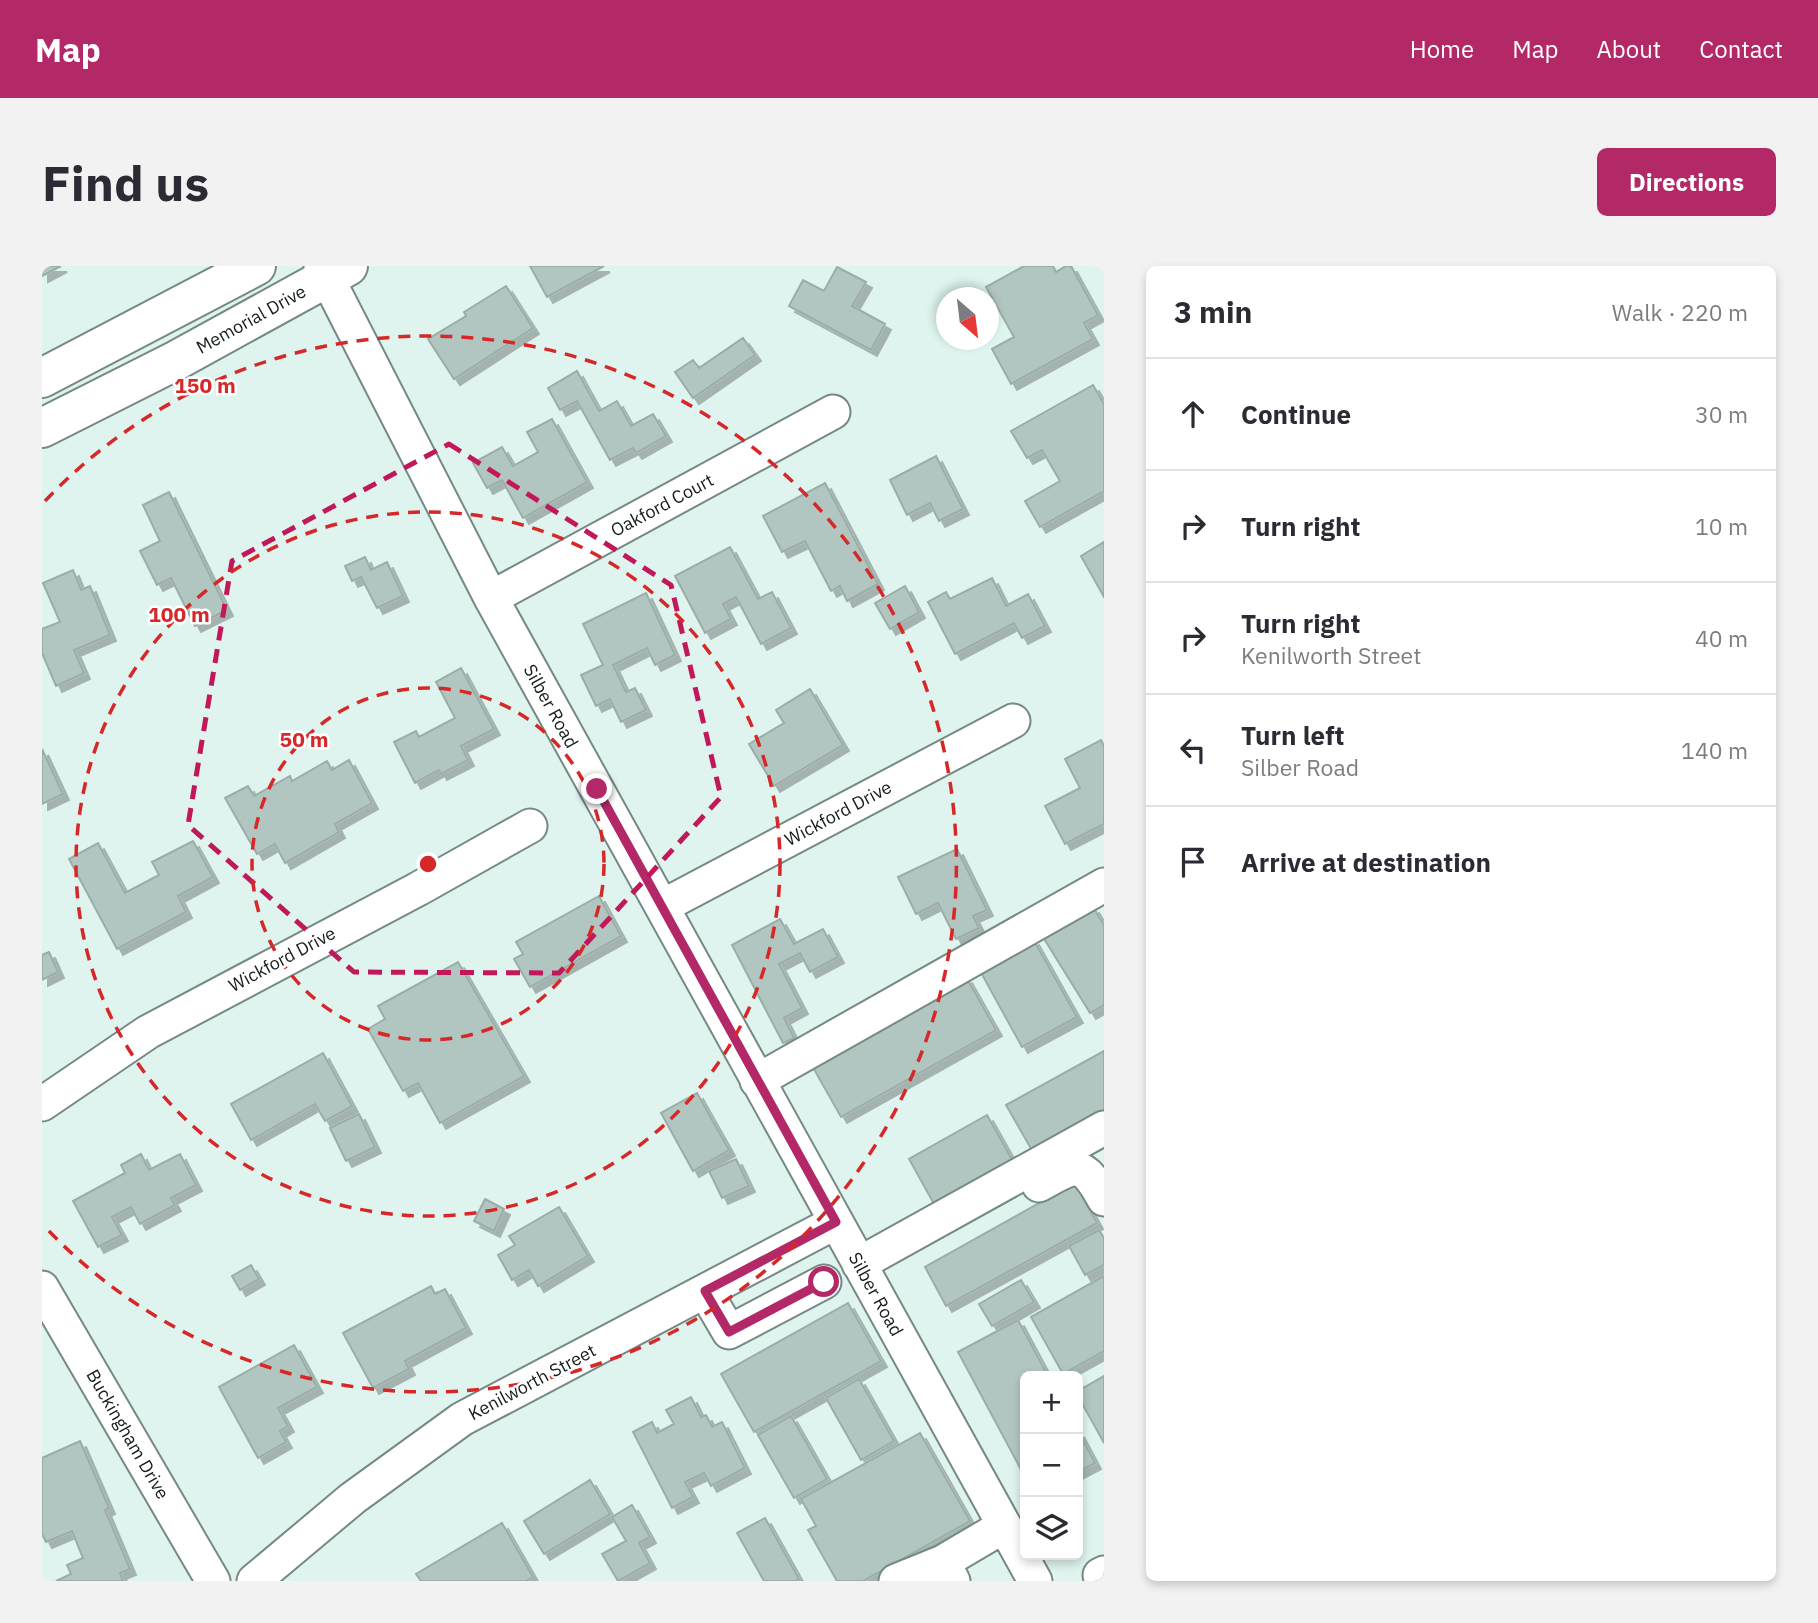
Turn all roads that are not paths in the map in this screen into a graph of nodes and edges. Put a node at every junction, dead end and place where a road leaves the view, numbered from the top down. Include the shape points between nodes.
1 (256, 266) edge
2 (332, 270) edge
3 (42, 378) edge
4 (833, 412) dead end
5 (42, 428) edge
6 (491, 598) junction
7 (1013, 721) dead end
8 (530, 826) dead end
9 (1104, 885) edge
10 (663, 906) junction
11 (757, 1081) junction
12 (42, 1104) edge
13 (1104, 1128) edge
14 (1104, 1199) edge
15 (836, 1222) junction
16 (864, 1273) junction
17 (824, 1282) dead end
18 (42, 1288) edge
19 (705, 1291) junction
20 (1004, 1526) junction
21 (948, 1572) edge
22 (1104, 1573) edge
23 (213, 1581) edge
24 (254, 1581) edge
25 (896, 1581) edge
26 (1035, 1581) edge
27 (1103, 1581) edge

1 - 3 main road
2 - 5 main road, Memorial Drive via 177,360
2 - 6 street, Silber Road
4 - 6 street, Oakford Court
6 - 10 street, Silber Road
7 - 10 street, Wickford Drive
8 - 12 street, Wickford Drive via 148,1032
9 - 11 street
10 - 11 street, Silber Road
11 - 15 street, Silber Road
13 - 16 street
14 - 16 street via 1090,1175 1075,1168 1065,1171
15 - 16 street, Silber Road
15 - 19 street, Kenilworth Street
16 - 20 street, Silber Road
17 - 19 street via 729,1332
18 - 23 street, Buckingham Drive
19 - 24 street, Kenilworth Street via 461,1419 353,1498
20 - 21 street
20 - 26 street, Silber Road
21 - 25 street
22 - 27 street via 1100,1575

